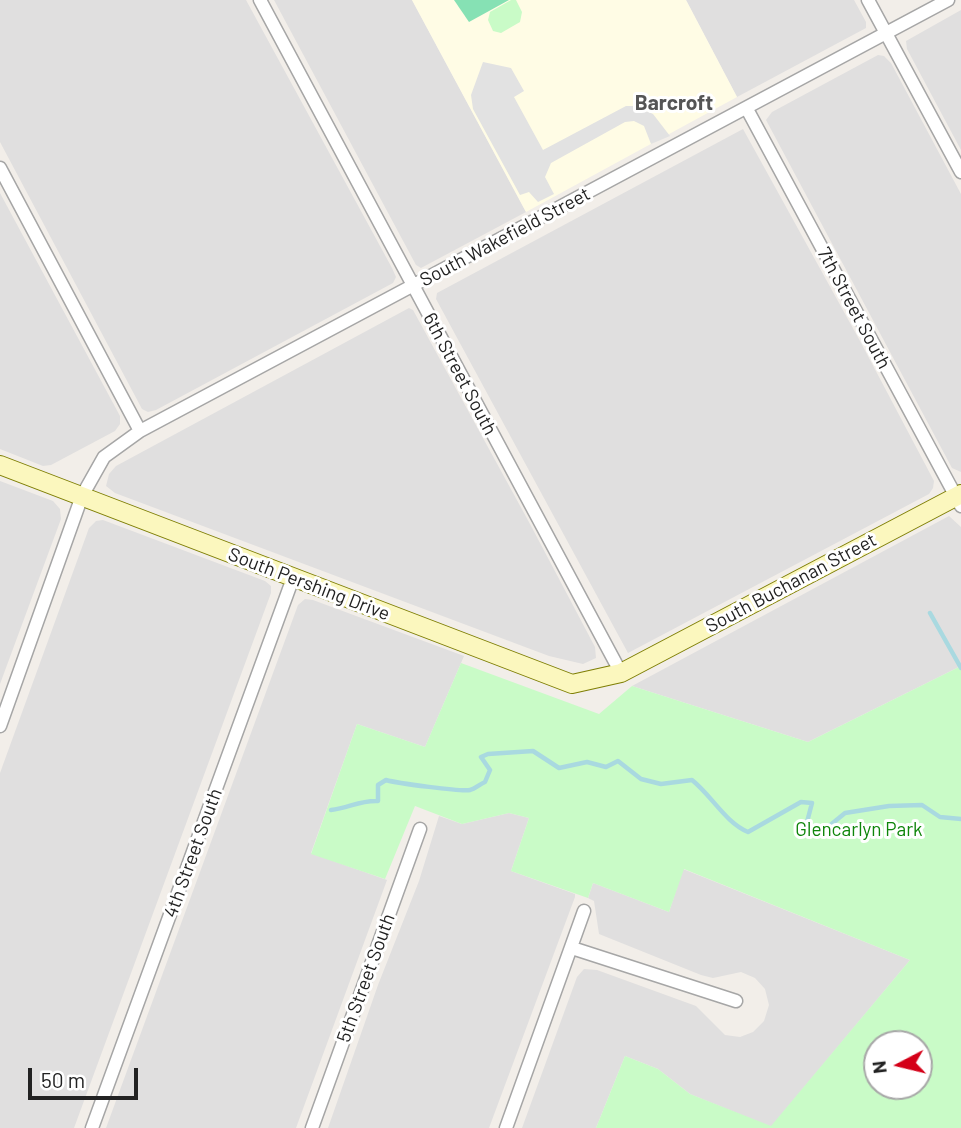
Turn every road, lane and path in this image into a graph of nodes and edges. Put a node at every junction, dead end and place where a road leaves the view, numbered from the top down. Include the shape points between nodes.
1 (260, 0) edge
2 (869, 0) edge
3 (948, 0) edge
4 (886, 33) junction
5 (747, 109) junction
6 (0, 168) edge
7 (961, 172) edge
8 (413, 286) junction
9 (140, 431) junction
10 (0, 464) edge
11 (82, 496) junction
12 (959, 499) edge
13 (293, 578) junction
14 (621, 673) junction
15 (0, 726) edge
16 (420, 829) dead end
17 (584, 911) dead end
18 (572, 948) junction
19 (736, 1001) dead end
20 (92, 1128) edge
21 (312, 1128) edge
22 (506, 1128) edge

1 - 8 street, 6th Street South
2 - 4 street
3 - 4 street, South Wakefield Street
4 - 5 street, South Wakefield Street
4 - 7 street
5 - 8 street, South Wakefield Street
5 - 12 street, 7th Street South
6 - 9 street
8 - 9 street, South Wakefield Street
8 - 14 street, 6th Street South
9 - 11 street, South Wakefield Street via 104,457
10 - 11 street, South Pershing Drive
11 - 13 street, South Pershing Drive
11 - 15 street, South Wakefield Street
12 - 14 street, South Buchanan Street
13 - 14 street, South Pershing Drive via 572,684
13 - 20 street, 4th Street South
16 - 21 street, 5th Street South
17 - 18 street
18 - 19 street
18 - 22 street

